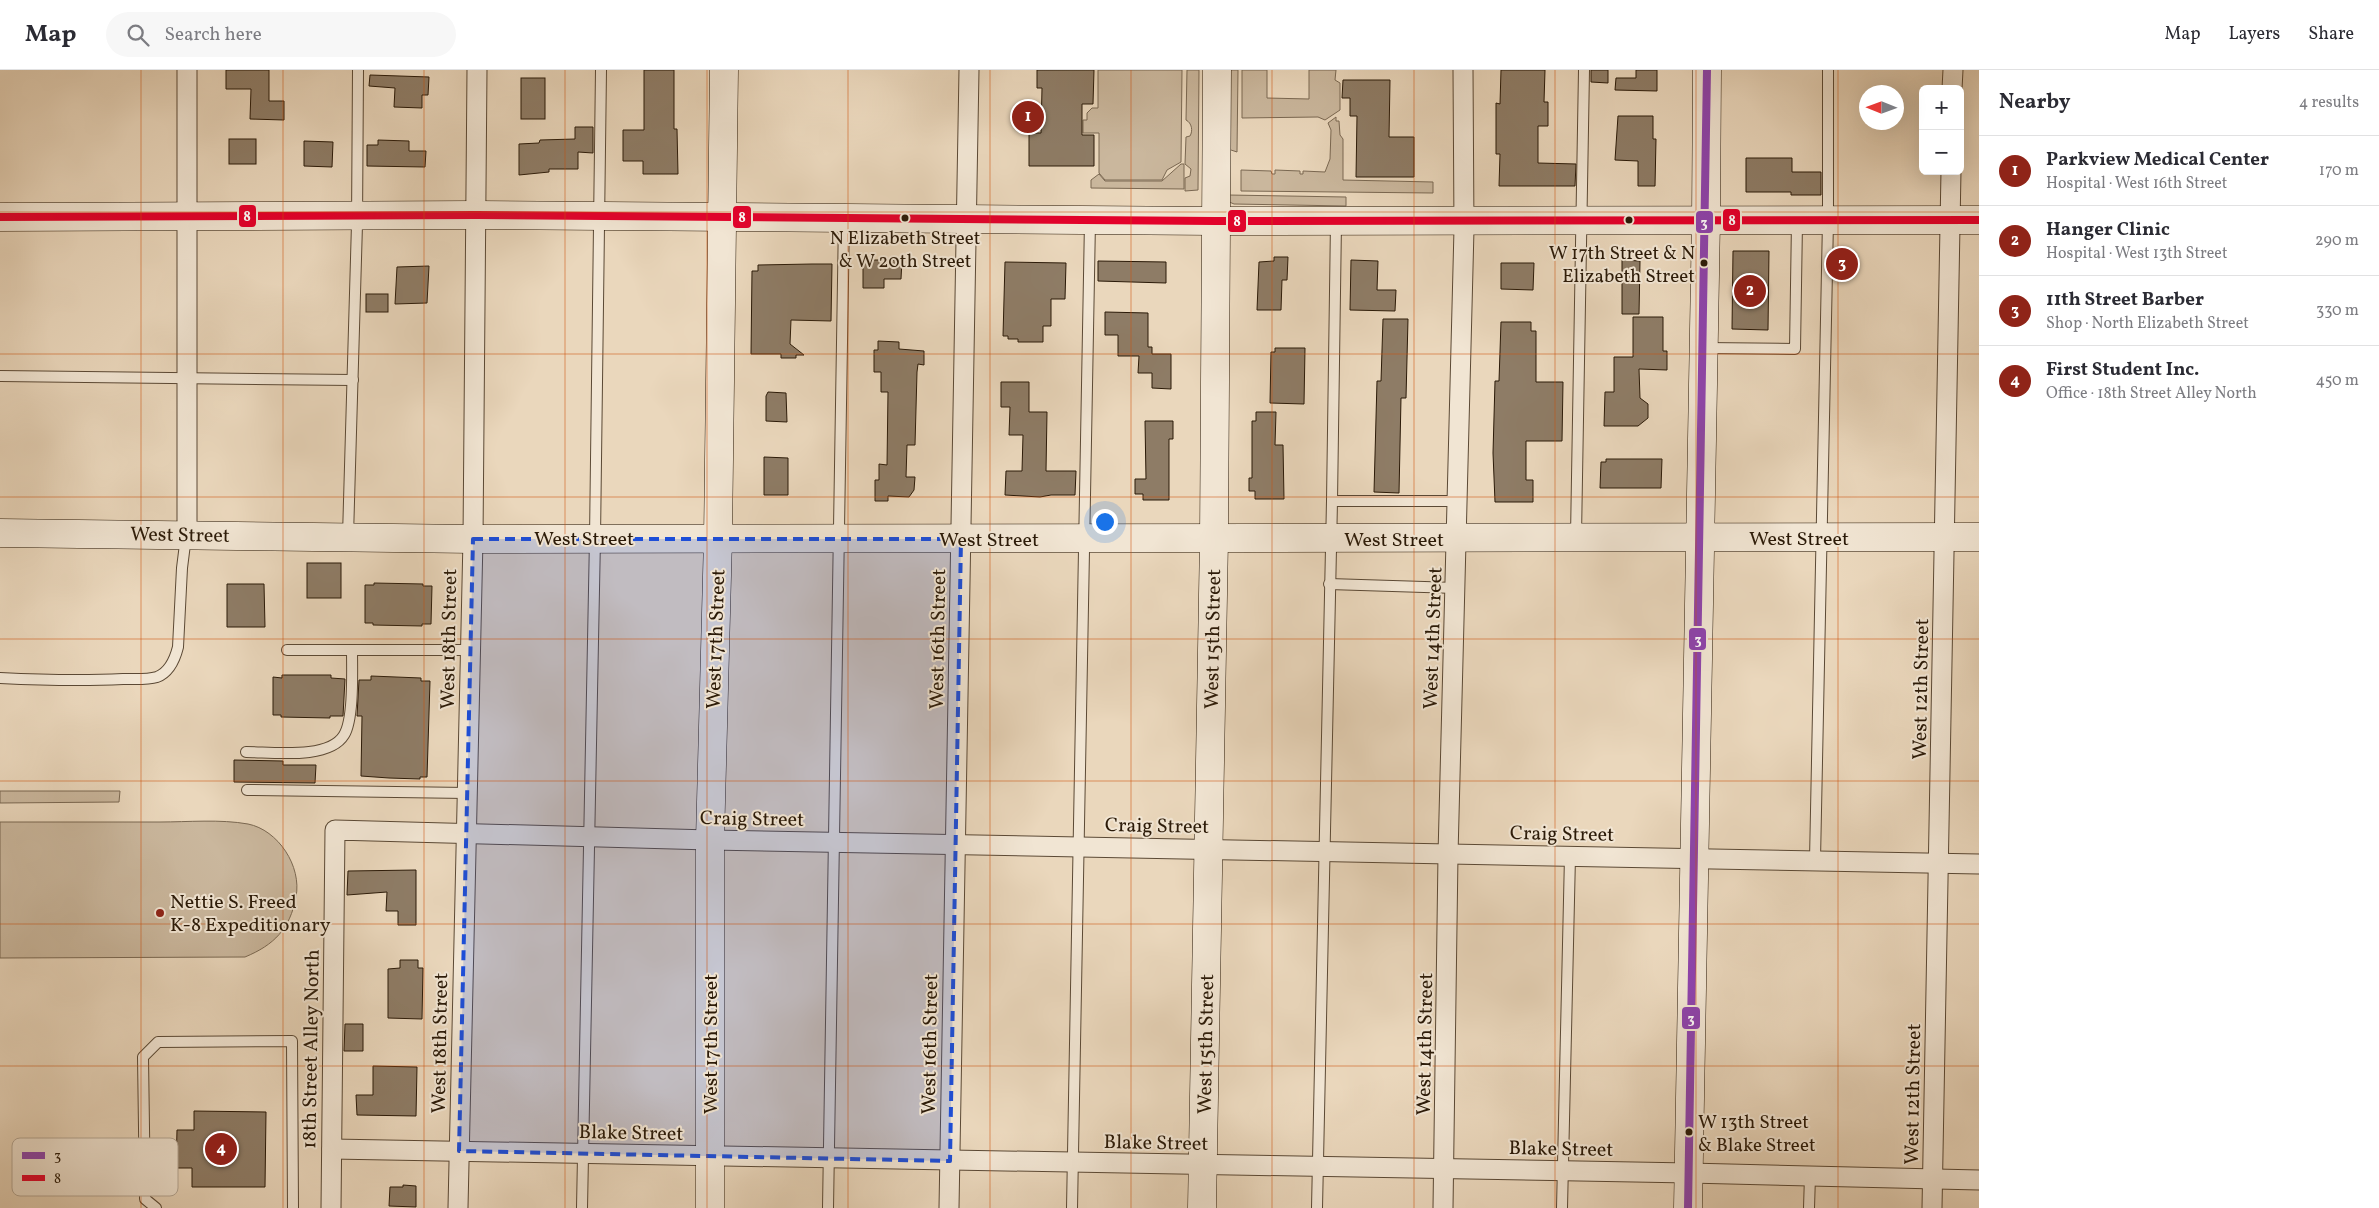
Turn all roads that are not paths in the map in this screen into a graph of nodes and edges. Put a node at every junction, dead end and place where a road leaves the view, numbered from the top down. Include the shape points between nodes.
1 (187, 70) edge
2 (358, 70) edge
3 (478, 70) edge
4 (601, 70) edge
5 (724, 70) edge
6 (969, 70) edge
7 (1217, 70) edge
8 (1464, 70) edge
9 (1584, 70) edge
10 (1707, 70) edge
11 (1828, 70) edge
12 (1953, 70) edge
13 (1952, 85) edge
14 (1951, 175) edge
15 (476, 215) junction
16 (357, 216) junction
17 (0, 217) edge
18 (599, 217) junction
19 (187, 218) junction
20 (721, 218) junction
21 (844, 218) junction
22 (966, 218) junction
23 (1090, 220) junction
24 (1706, 220) junction
25 (1951, 220) junction
26 (1979, 220) edge
27 (1215, 221) junction
28 (1336, 221) junction
29 (1464, 221) junction
30 (1581, 221) junction
31 (1797, 221) junction
32 (1828, 221) junction
33 (1703, 348) junction
34 (0, 376) edge
35 (187, 377) junction
36 (353, 380) junction
37 (1332, 501) junction
38 (1458, 501) junction
39 (0, 533) edge
40 (187, 534) junction
41 (348, 536) junction
42 (472, 538) junction
43 (595, 538) junction
44 (718, 538) junction
45 (839, 538) junction
46 (1820, 538) junction
47 (1945, 538) junction
48 (1979, 538) edge
49 (961, 539) junction
50 (1083, 539) junction
51 (1329, 539) junction
52 (1457, 539) junction
53 (1576, 539) junction
54 (1700, 539) junction
55 (1214, 540) junction
56 (1329, 584) junction
57 (1456, 588) junction
58 (287, 650) dead end
59 (352, 650) junction
60 (470, 650) junction
61 (0, 678) edge
62 (246, 752) dead end
63 (247, 790) dead end
64 (467, 793) junction
65 (335, 830) joint
66 (466, 833) junction
67 (589, 837) junction
68 (710, 840) junction
69 (834, 842) junction
70 (955, 843) junction
71 (1079, 846) junction
72 (1209, 848) junction
73 (1324, 851) junction
74 (1448, 855) junction
75 (1570, 856) junction
76 (1694, 857) junction
77 (1815, 860) junction
78 (1939, 863) junction
79 (1979, 864) edge
80 (144, 1138) edge
81 (332, 1149) junction
82 (459, 1151) junction
83 (582, 1154) junction
84 (711, 1156) junction
85 (829, 1158) junction
86 (950, 1160) junction
87 (1072, 1163) junction
88 (1203, 1165) junction
89 (1318, 1167) junction
90 (1445, 1169) junction
91 (1563, 1171) junction
92 (1689, 1173) junction
93 (1810, 1176) junction
94 (1933, 1180) junction
95 (1979, 1180) edge
96 (145, 1196) edge
97 (156, 1208) edge
98 (293, 1208) edge
99 (331, 1208) edge
100 (458, 1208) edge
101 (582, 1208) edge
102 (710, 1208) edge
103 (828, 1208) edge
104 (949, 1208) edge
105 (1072, 1208) edge
106 (1202, 1208) edge
107 (1317, 1208) edge
108 (1444, 1208) edge
109 (1562, 1208) edge
110 (1688, 1208) edge
111 (1810, 1208) edge
112 (1932, 1208) edge

1 - 19 street
2 - 16 lane
3 - 15 street, West 18th Street
4 - 18 lane
5 - 20 street, West 17th Street
6 - 22 street, West 16th Street
7 - 27 street, West 15th Street
8 - 29 street, West 14th Street
9 - 30 lane
10 - 24 street
11 - 32 lane
12 - 13 street
14 - 25 street, West 12th Street
15 - 16 street
15 - 18 street
15 - 42 street, West 18th Street
16 - 19 street
16 - 36 lane
17 - 19 street
18 - 20 street
18 - 43 lane
19 - 35 street
20 - 21 street
20 - 44 street, West 17th Street
21 - 22 street
21 - 45 lane
22 - 23 street
22 - 49 street, West 16th Street
23 - 27 street
23 - 50 lane
24 - 30 street
24 - 31 street
24 - 33 street
25 - 26 street
25 - 32 street
25 - 47 street, West 12th Street
27 - 28 street
27 - 55 street, West 15th Street
28 - 29 street
28 - 37 lane
29 - 30 street
29 - 38 street, West 14th Street
30 - 53 lane
31 - 32 street
31 - 33 lane via 1795,349
32 - 46 lane
33 - 54 street
34 - 35 lane
35 - 36 lane
35 - 40 street
36 - 41 lane
37 - 38 lane
37 - 51 lane
38 - 52 street, West 14th Street
39 - 40 street, West Street
40 - 41 street, West Street
40 - 61 lane via 178,647 168,670 157,677 140,679
41 - 42 street, West Street
42 - 43 street, West Street
42 - 60 street, West 18th Street
43 - 44 street, West Street
43 - 67 lane
44 - 45 street, West Street
44 - 68 street, West 17th Street
45 - 49 street, West Street
45 - 69 lane
46 - 47 street, West Street
46 - 54 street, West Street
46 - 77 lane
47 - 48 street, West Street
47 - 78 street, West 12th Street
49 - 50 street, West Street
49 - 70 street, West 16th Street
50 - 55 street, West Street
50 - 71 lane
51 - 52 street, West Street
51 - 55 street, West Street
51 - 56 lane
52 - 53 street, West Street
52 - 57 street, West 14th Street
53 - 54 street, West Street
54 - 76 street
55 - 72 street, West 15th Street
56 - 57 lane
56 - 73 lane
57 - 74 street, West 14th Street
58 - 59 lane
59 - 60 lane
59 - 62 lane via 350,714 345,734 333,746 316,752
60 - 64 street, West 18th Street
63 - 64 lane
64 - 66 street, West 18th Street
65 - 66 street, Craig Street
65 - 81 street, 18th Street Alley North
66 - 67 street, Craig Street
66 - 82 street, West 18th Street
67 - 68 street, Craig Street
67 - 83 lane
68 - 69 street, Craig Street
68 - 84 street, West 17th Street
69 - 70 street, Craig Street
69 - 85 lane
70 - 71 street, Craig Street
70 - 86 street, West 16th Street
71 - 72 street, Craig Street
71 - 87 lane
72 - 73 street, Craig Street
72 - 88 street, West 15th Street
73 - 74 street, Craig Street
73 - 89 lane
74 - 75 street, Craig Street
74 - 90 street, West 14th Street
75 - 76 street, Craig Street
75 - 91 lane
76 - 77 street, Craig Street
76 - 92 street
77 - 78 street, Craig Street
78 - 79 street, Craig Street
78 - 94 street, West 12th Street
80 - 98 lane via 143,1057 158,1042 292,1041
81 - 82 street, Blake Street
81 - 99 street, 18th Street Alley North
82 - 83 street, Blake Street
82 - 100 street, West 18th Street
83 - 84 street, Blake Street
83 - 101 lane
84 - 85 street, Blake Street
84 - 102 street, West 17th Street
85 - 86 street, Blake Street
85 - 103 lane
86 - 87 street, Blake Street
86 - 104 street, West 16th Street
87 - 88 street, Blake Street
87 - 105 lane
88 - 89 street, Blake Street
88 - 106 street, West 15th Street
89 - 90 street, Blake Street
89 - 107 lane
90 - 91 street, Blake Street
90 - 108 street, West 14th Street
91 - 92 street, Blake Street
91 - 109 lane
92 - 93 street, Blake Street
92 - 110 street
93 - 94 street, Blake Street
93 - 111 lane
94 - 95 street, Blake Street
94 - 112 street, West 12th Street
96 - 97 lane

